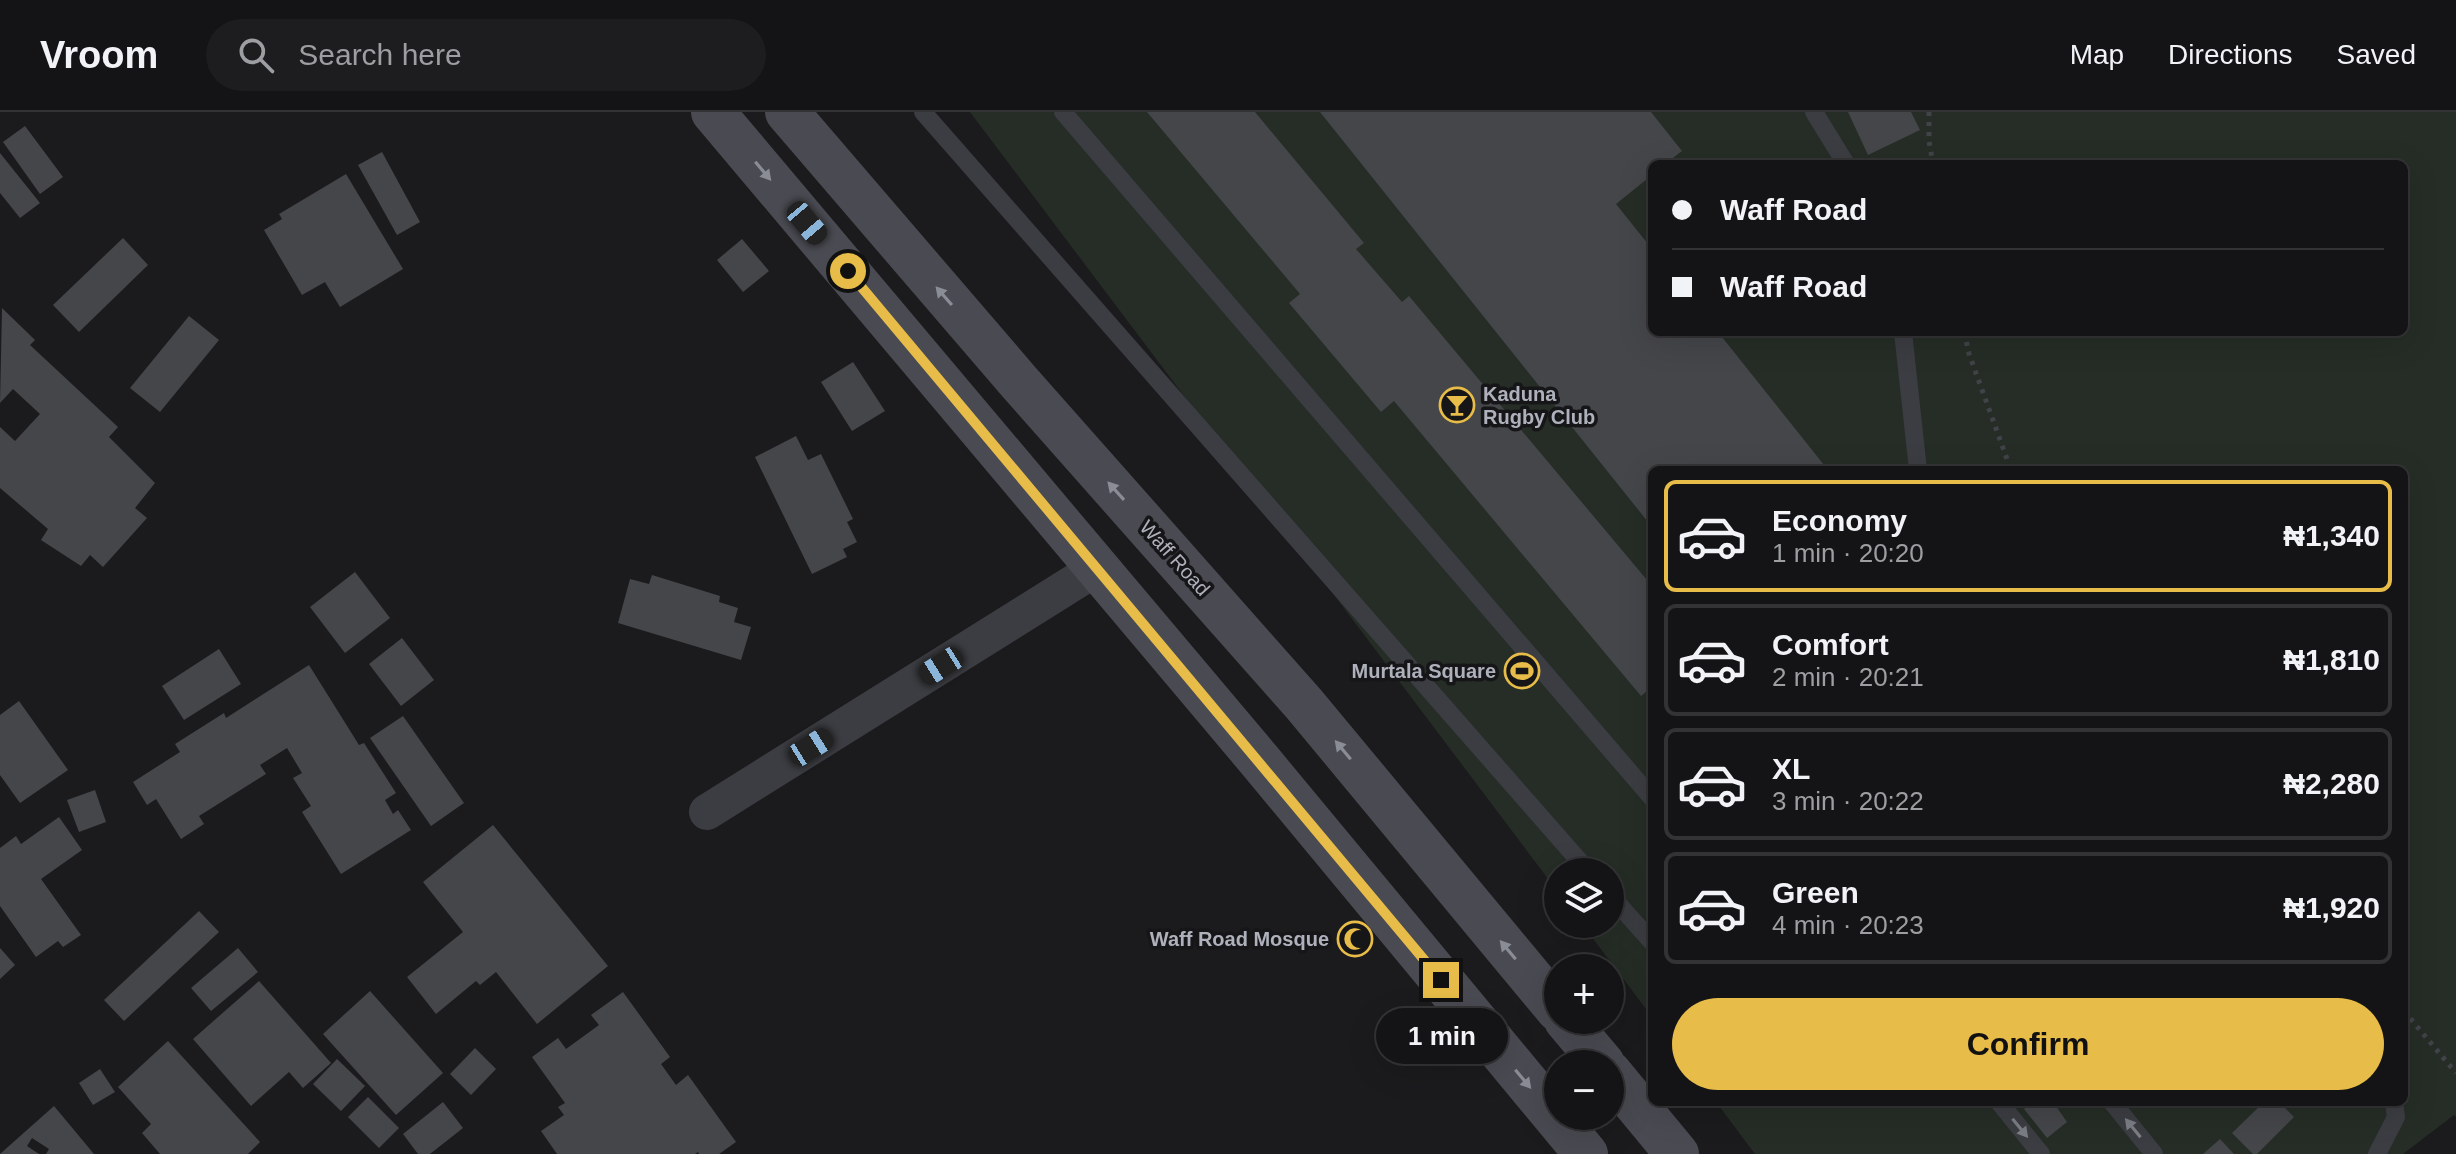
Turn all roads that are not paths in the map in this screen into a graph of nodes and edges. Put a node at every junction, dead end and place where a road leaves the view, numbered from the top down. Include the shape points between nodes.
1 (713, 112) edge
2 (787, 112) edge
3 (923, 112) edge
4 (1063, 112) edge
5 (1814, 112) edge
6 (1844, 160) edge
7 (1903, 336) edge
8 (1918, 466) edge
9 (1097, 568) junction
10 (1648, 793) edge
11 (707, 812) dead end
12 (1577, 858) edge
13 (1624, 911) edge
14 (1648, 938) edge
15 (1544, 993) edge
16 (1578, 1034) edge
17 (1591, 1050) edge
18 (1624, 1090) edge
19 (2002, 1106) edge
20 (2115, 1106) edge
21 (2395, 1106) edge
22 (1583, 1153) edge
23 (1677, 1154) edge
24 (2041, 1154) edge
25 (2154, 1154) edge
26 (2377, 1154) edge

1 -> 9 street
15 -> 2 street, Waff Road via 1304,704
3 - 12 lane
4 - 10 lane
5 - 6 lane
7 - 8 lane
9 - 11 street
9 -> 22 street
13 - 14 lane
16 - 17 street
18 - 23 street
19 -> 24 lane
25 -> 20 lane
21 - 26 lane via 2396,1117

